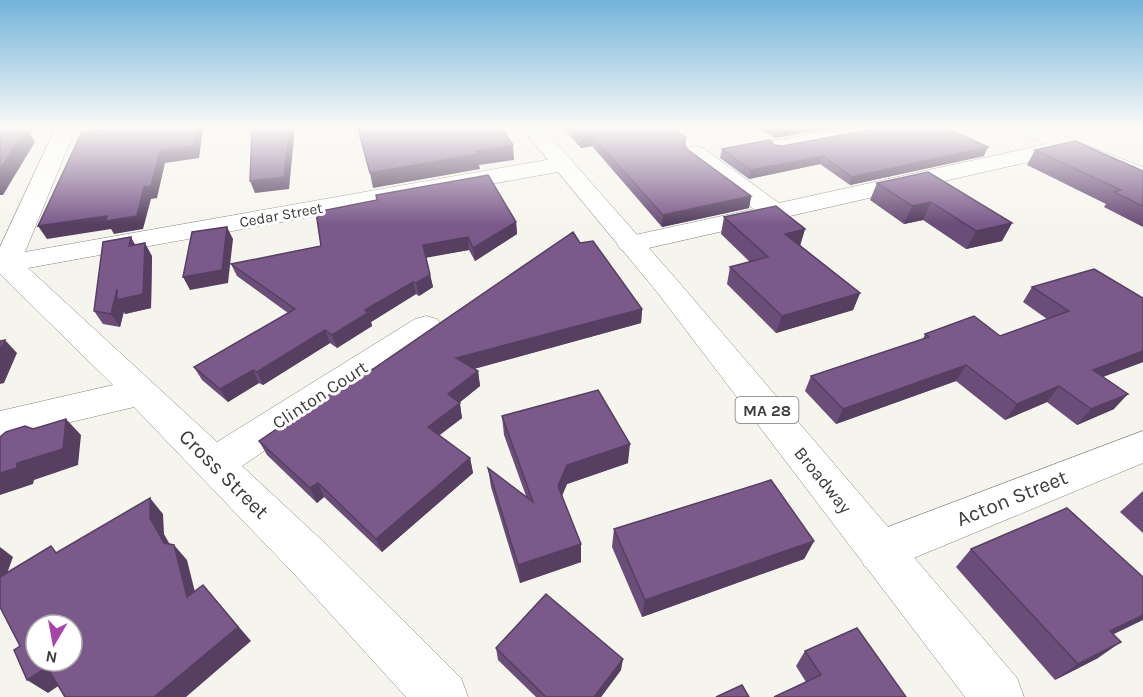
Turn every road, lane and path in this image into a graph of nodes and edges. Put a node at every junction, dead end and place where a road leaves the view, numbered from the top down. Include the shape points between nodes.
1 (56, 160) edge
2 (559, 160) edge
3 (704, 160) edge
4 (1009, 160) edge
5 (1104, 160) edge
6 (563, 164) junction
7 (1143, 175) edge
8 (774, 212) junction
9 (631, 244) junction
10 (2, 262) edge
11 (426, 326) dead end
12 (141, 392) junction
13 (0, 425) edge
14 (1143, 446) edge
15 (214, 464) junction
16 (880, 551) junction
17 (442, 697) edge
18 (998, 697) edge

1 - 10 street
2 - 6 street, Broadway / MA 28
3 - 8 street
4 - 8 street
5 - 7 street
6 - 9 street, Broadway / MA 28
6 - 10 street, Cedar Street
8 - 9 street
9 - 16 street, Broadway / MA 28
10 - 12 street, Cross Street
11 - 15 street, Clinton Court
12 - 13 street
12 - 15 street, Cross Street
14 - 16 street, Acton Street
15 - 17 street, Cross Street
16 - 18 street, Broadway / MA 28

